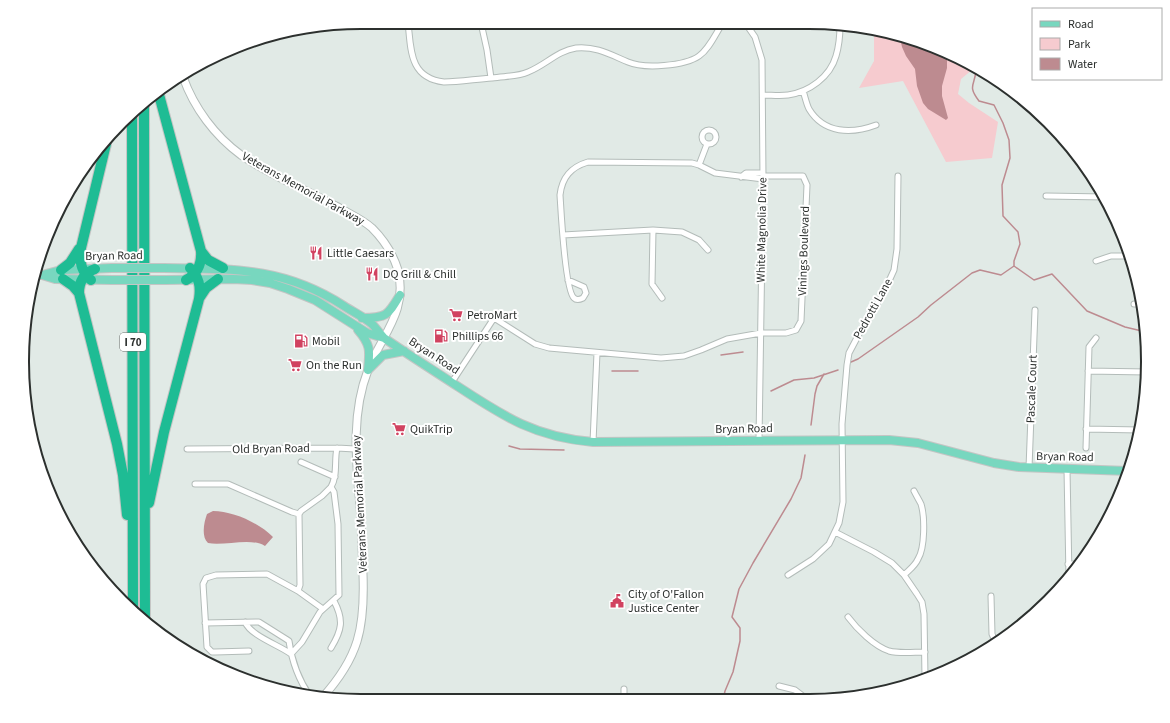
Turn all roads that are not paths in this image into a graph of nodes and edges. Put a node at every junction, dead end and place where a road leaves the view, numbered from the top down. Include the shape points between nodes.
1 (409, 29) edge
2 (482, 29) edge
3 (719, 29) edge
4 (749, 29) edge
5 (840, 31) edge
6 (491, 78) junction
7 (185, 80) edge
8 (803, 91) junction
9 (763, 95) junction
10 (160, 97) edge
11 (144, 110) edge
12 (132, 121) edge
13 (876, 125) dead end
14 (707, 144) dead end
15 (104, 152) edge
16 (699, 165) junction
17 (763, 176) junction
18 (898, 176) dead end
19 (1046, 196) dead end
20 (1097, 197) edge
21 (653, 230) junction
22 (563, 235) junction
23 (80, 248) junction
24 (708, 250) dead end
25 (201, 251) junction
26 (1123, 256) edge
27 (1096, 261) dead end
28 (223, 268) junction
29 (95, 269) joint
30 (196, 272) junction
31 (39, 275) edge
32 (62, 275) junction
33 (85, 276) junction
34 (218, 279) junction
35 (186, 280) joint
36 (568, 280) dead end
37 (79, 293) junction
38 (400, 295) junction
39 (662, 298) dead end
40 (200, 299) junction
41 (1035, 310) dead end
42 (362, 318) junction
43 (354, 324) junction
44 (761, 333) junction
45 (384, 338) junction
46 (1096, 338) dead end
47 (404, 351) junction
48 (597, 353) junction
49 (368, 370) junction
50 (1088, 371) junction
51 (1141, 372) edge
52 (452, 382) junction
53 (1086, 429) junction
54 (1134, 430) edge
55 (842, 440) junction
56 (759, 441) junction
57 (593, 442) junction
58 (337, 448) junction
59 (1086, 448) dead end
60 (187, 449) dead end
61 (356, 450) junction
62 (301, 462) dead end
63 (1029, 468) junction
64 (1067, 469) junction
65 (1122, 471) edge
66 (335, 477) junction
67 (195, 484) dead end
68 (331, 487) junction
69 (914, 491) dead end
70 (299, 514) junction
71 (145, 523) junction
72 (835, 532) junction
73 (1068, 564) junction
74 (1072, 564) edge
75 (133, 567) junction
76 (1068, 568) edge
77 (788, 575) dead end
78 (904, 575) junction
79 (298, 591) junction
80 (990, 596) dead end
81 (334, 601) junction
82 (133, 603) edge
83 (323, 609) junction
84 (145, 613) edge
85 (848, 617) dead end
86 (245, 622) junction
87 (205, 623) junction
88 (993, 638) edge
89 (331, 648) dead end
90 (249, 651) dead end
91 (925, 652) junction
92 (291, 654) junction
93 (925, 673) edge
94 (779, 686) dead end
95 (306, 689) edge
96 (624, 689) dead end
97 (327, 692) edge
98 (624, 694) edge
99 (800, 694) edge

1 - 6 street via 414,64 425,76 439,82
2 - 6 street
3 - 6 street via 705,51 686,62 657,65 629,63 600,50 576,48 560,52 529,72
4 - 9 street, White Magnolia Drive via 761,56
5 - 8 street via 836,57 828,72
7 - 38 street, Veterans Memorial Parkway via 208,123 240,154 372,228 385,243 394,260 399,277
8 - 9 street via 788,95
8 - 13 street via 809,108 819,121 833,129 864,130
9 - 17 street, White Magnolia Drive
10 - 25 highway
11 - 71 highway, I 70
12 - 75 highway, I 70
14 - 16 street
15 - 23 highway
16 - 17 street via 715,173 741,176 746,172
16 - 22 street via 588,162 577,165 569,172 561,188
17 - 44 street, White Magnolia Drive
17 - 44 street, Vinings Boulevard via 803,176 807,184 801,321 796,330 786,333
18 - 55 street, Pedrotti Lane via 897,249 894,270 849,353
19 - 20 street
21 - 22 street
21 - 24 street via 682,232 699,240
21 - 39 street via 652,284
22 - 36 street
23 - 32 highway
23 - 33 highway via 80,261
25 - 28 highway via 208,260
25 - 30 highway via 201,262
26 - 27 street via 1111,256
28 - 30 main road, Bryan Road
28 - 42 main road, Bryan Road via 269,274 306,285
29 - 30 main road, Bryan Road, bridge via 164,268
29 - 33 highway
30 - 34 main road, Bryan Road
30 - 35 highway
30 - 40 highway
31 - 32 main road, Bryan Road via 55,279
32 - 33 main road, Bryan Road
32 - 37 highway
33 - 35 main road, Bryan Road, bridge via 112,280
33 - 37 highway via 79,285
34 - 40 highway via 206,288
34 - 43 main road, Bryan Road via 252,280 280,286 315,300
37 - 75 highway via 117,444
38 - 42 main road via 387,314 375,318
38 - 45 street, Veterans Memorial Parkway via 396,316
40 - 71 highway via 164,432
41 - 63 street, Pascale Court
42 - 45 main road, Bryan Road via 372,324
43 - 45 main road, Bryan Road via 367,333
43 - 49 main road via 367,341 370,358
44 - 48 street via 727,339 684,356 661,358
44 - 56 street, White Magnolia Drive
45 - 47 main road, Bryan Road
45 - 49 street, Veterans Memorial Parkway
46 - 50 street via 1089,347
47 - 49 main road via 383,355
47 - 52 main road, Bryan Road
48 - 52 street via 535,344 494,318
48 - 57 street
49 - 61 street, Veterans Memorial Parkway via 358,411
50 - 51 street
50 - 53 street
52 - 57 main road, Bryan Road via 500,414 525,427 559,437
53 - 54 street
53 - 59 street
55 - 56 main road, Bryan Road
55 - 63 main road, Bryan Road via 918,443 994,463
55 - 72 street, Pedrotti Lane via 843,502
56 - 57 main road, Bryan Road
58 - 60 street, Old Bryan Road
58 - 61 street, Old Bryan Road
58 - 66 street
61 - 97 street, Veterans Memorial Parkway via 364,581 363,620 349,662
62 - 66 street
63 - 64 main road, Bryan Road
64 - 65 main road, Bryan Road
64 - 73 street
66 - 68 street
67 - 70 street via 228,484
68 - 70 street
68 - 81 street via 334,492 338,524 340,592
69 - 78 street via 921,504 922,551 919,559
70 - 79 street
71 - 84 highway, I 70
72 - 77 street, Pedrotti Lane via 829,544 813,559
72 - 78 street via 884,557
73 - 74 street
73 - 76 street
75 - 82 highway, I 70
78 - 91 street via 922,602
79 - 83 street
79 - 87 street via 267,574 208,576 203,584
80 - 88 street
81 - 83 street
81 - 89 street via 339,614 340,630
83 - 92 street via 302,642
85 - 91 street via 856,628 889,651
86 - 87 street
86 - 92 street via 249,629
86 - 92 street via 259,622 289,641
87 - 90 street via 207,647 212,652
91 - 93 street
92 - 95 street via 299,679
94 - 99 street
96 - 98 street

